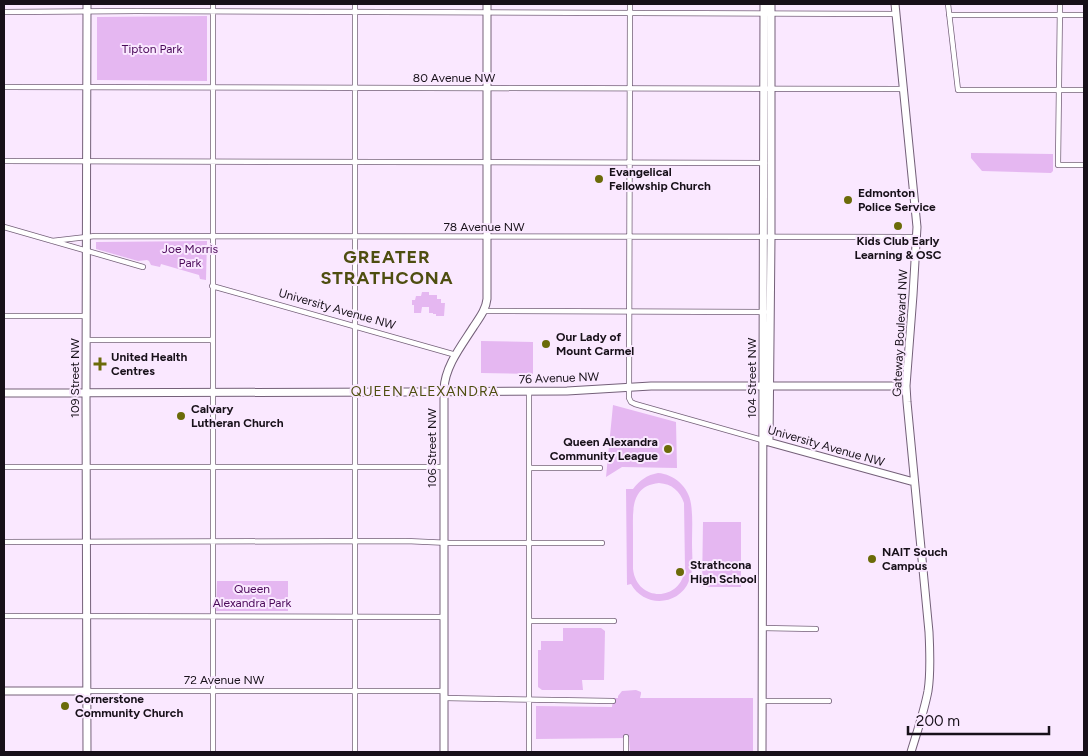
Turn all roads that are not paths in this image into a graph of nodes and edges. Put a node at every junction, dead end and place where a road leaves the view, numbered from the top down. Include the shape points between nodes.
1 (86, 4) edge
2 (213, 4) edge
3 (355, 4) edge
4 (487, 4) edge
5 (630, 4) edge
6 (764, 4) edge
7 (770, 4) edge
8 (895, 4) edge
9 (948, 4) edge
10 (1060, 4) edge
11 (4, 12) edge
12 (213, 12) junction
13 (355, 12) junction
14 (87, 13) junction
15 (487, 13) junction
16 (630, 14) junction
17 (767, 14) junction
18 (896, 14) junction
19 (949, 15) junction
20 (1060, 15) junction
21 (1084, 15) edge
22 (4, 86) edge
23 (87, 87) junction
24 (213, 87) junction
25 (355, 88) junction
26 (488, 88) junction
27 (630, 88) junction
28 (767, 89) junction
29 (903, 89) junction
30 (1059, 90) junction
31 (1084, 90) edge
32 (4, 161) edge
33 (87, 161) junction
34 (212, 162) junction
35 (355, 162) junction
36 (487, 162) junction
37 (767, 162) junction
38 (630, 163) junction
39 (1084, 165) edge
40 (4, 227) edge
41 (86, 236) junction
42 (212, 236) junction
43 (354, 236) junction
44 (487, 236) junction
45 (629, 237) junction
46 (767, 237) junction
47 (917, 238) junction
48 (52, 240) junction
49 (86, 250) junction
50 (143, 267) dead end
51 (212, 286) junction
52 (484, 311) junction
53 (629, 312) junction
54 (767, 312) junction
55 (4, 316) edge
56 (86, 316) junction
57 (354, 326) junction
58 (86, 340) junction
59 (212, 340) junction
60 (456, 355) junction
61 (767, 386) junction
62 (906, 386) junction
63 (629, 387) junction
64 (444, 391) junction
65 (529, 391) junction
66 (212, 392) junction
67 (354, 392) junction
68 (4, 393) edge
69 (86, 393) junction
70 (766, 441) junction
71 (443, 466) junction
72 (4, 467) edge
73 (86, 467) junction
74 (213, 467) junction
75 (355, 467) junction
76 (529, 468) junction
77 (600, 468) dead end
78 (914, 482) junction
79 (4, 542) edge
80 (86, 542) junction
81 (213, 542) junction
82 (355, 542) junction
83 (444, 542) junction
84 (530, 543) junction
85 (602, 543) dead end
86 (4, 616) edge
87 (86, 616) junction
88 (213, 616) junction
89 (355, 617) junction
90 (444, 617) junction
91 (530, 621) junction
92 (614, 621) dead end
93 (762, 628) junction
94 (816, 629) dead end
95 (4, 691) edge
96 (87, 691) junction
97 (213, 691) junction
98 (355, 691) junction
99 (444, 695) junction
100 (530, 700) junction
101 (613, 701) dead end
102 (762, 701) junction
103 (829, 701) dead end
104 (626, 737) dead end
105 (87, 752) edge
106 (213, 752) edge
107 (355, 752) edge
108 (444, 752) edge
109 (530, 752) edge
110 (626, 752) edge
111 (762, 752) edge
112 (911, 752) edge

1 - 14 street, 109 Street NW
2 - 12 street
3 - 13 street
4 - 15 street, 106 Street NW
5 - 16 street
6 - 17 street, 104 Street NW
7 - 17 street, 104 Street NW
8 - 18 street, Gateway Boulevard NW
9 - 19 street
10 - 20 street
11 - 14 street
12 - 13 street
12 - 14 street
12 - 24 street
13 - 15 street
13 - 25 street
14 - 23 street, 109 Street NW
15 - 16 street
15 - 26 street, 106 Street NW
16 - 17 street
16 - 27 street
17 - 18 street
17 - 28 street, 104 Street NW
18 - 29 street, Gateway Boulevard NW
19 - 20 street
19 - 30 street via 958,90
20 - 21 street
20 - 30 street
22 - 23 street, 80 Avenue NW
23 - 24 street, 80 Avenue NW
23 - 33 street, 109 Street NW
24 - 25 street, 80 Avenue NW
24 - 34 street
25 - 26 street, 80 Avenue NW
25 - 35 street
26 - 27 street, 80 Avenue NW
26 - 36 street, 106 Street NW
27 - 28 street, 80 Avenue NW
27 - 38 street
28 - 29 street, 80 Avenue NW
28 - 37 street, 104 Street NW
29 - 47 street, Gateway Boulevard NW
30 - 31 street
30 - 39 street via 1058,165
32 - 33 street
33 - 34 street
33 - 41 street, 109 Street NW
34 - 35 street
34 - 42 street
35 - 36 street
35 - 43 street
36 - 38 street
36 - 44 street, 106 Street NW
37 - 38 street
37 - 46 street, 104 Street NW
38 - 45 street
40 - 48 street
41 - 42 street, 78 Avenue NW
41 - 48 street, 78 Avenue NW
41 - 49 street, 109 Street NW
42 - 43 street, 78 Avenue NW
42 - 51 street
43 - 44 street, 78 Avenue NW
43 - 57 street
44 - 45 street, 78 Avenue NW
44 - 52 street, 106 Street NW
45 - 46 street, 78 Avenue NW
45 - 53 street
46 - 47 street, 78 Avenue NW
46 - 54 street, 104 Street NW
47 - 62 street, Gateway Boulevard NW
48 - 49 street
49 - 50 street
49 - 56 street, 109 Street NW
51 - 57 street, University Avenue NW
51 - 59 street
52 - 53 street
52 - 60 street, 106 Street NW
53 - 54 street
53 - 63 street
54 - 61 street, 104 Street NW
55 - 56 street
56 - 58 street, 109 Street NW
57 - 60 street, University Avenue NW
57 - 67 street
58 - 59 street
58 - 69 street, 109 Street NW
59 - 66 street
60 - 64 street, 106 Street NW
61 - 62 street, 76 Avenue NW
61 - 63 street, 76 Avenue NW
61 - 70 street, 104 Street NW
62 - 78 street, Gateway Boulevard NW
63 - 65 street, 76 Avenue NW
63 - 70 street, University Avenue NW via 629,398 633,403
64 - 65 street, 76 Avenue NW
64 - 67 street, 76 Avenue NW
64 - 71 street, 106 Street NW
65 - 76 street
66 - 67 street, 76 Avenue NW
66 - 69 street, 76 Avenue NW
66 - 74 street
67 - 75 street
68 - 69 street, 76 Avenue NW
69 - 73 street, 109 Street NW
70 - 78 street, University Avenue NW
70 - 93 street, 104 Street NW
71 - 75 street
71 - 83 street, 106 Street NW
72 - 73 street
73 - 74 street
73 - 80 street, 109 Street NW
74 - 75 street
74 - 81 street
75 - 82 street
76 - 77 street
76 - 84 street
78 - 112 street, Gateway Boulevard NW via 930,652 925,706
79 - 80 street
80 - 81 street
80 - 87 street, 109 Street NW
81 - 82 street
81 - 88 street
82 - 83 street
82 - 89 street
83 - 84 street
83 - 90 street, 106 Street NW
84 - 85 street
84 - 91 street
86 - 87 street
87 - 88 street
87 - 96 street, 109 Street NW
88 - 89 street
88 - 97 street
89 - 90 street
89 - 98 street
90 - 99 street, 106 Street NW
91 - 92 street
91 - 100 street
93 - 94 street
93 - 102 street, 104 Street NW
95 - 96 street, 72 Avenue NW
96 - 97 street, 72 Avenue NW
96 - 105 street, 109 Street NW
97 - 98 street, 72 Avenue NW
97 - 106 street
98 - 99 street, 72 Avenue NW
98 - 107 street
99 - 100 street, 72 Avenue NW
99 - 108 street, 106 Street NW
100 - 101 street, 72 Avenue NW
100 - 109 street
102 - 103 street
102 - 111 street, 104 Street NW
104 - 110 street

